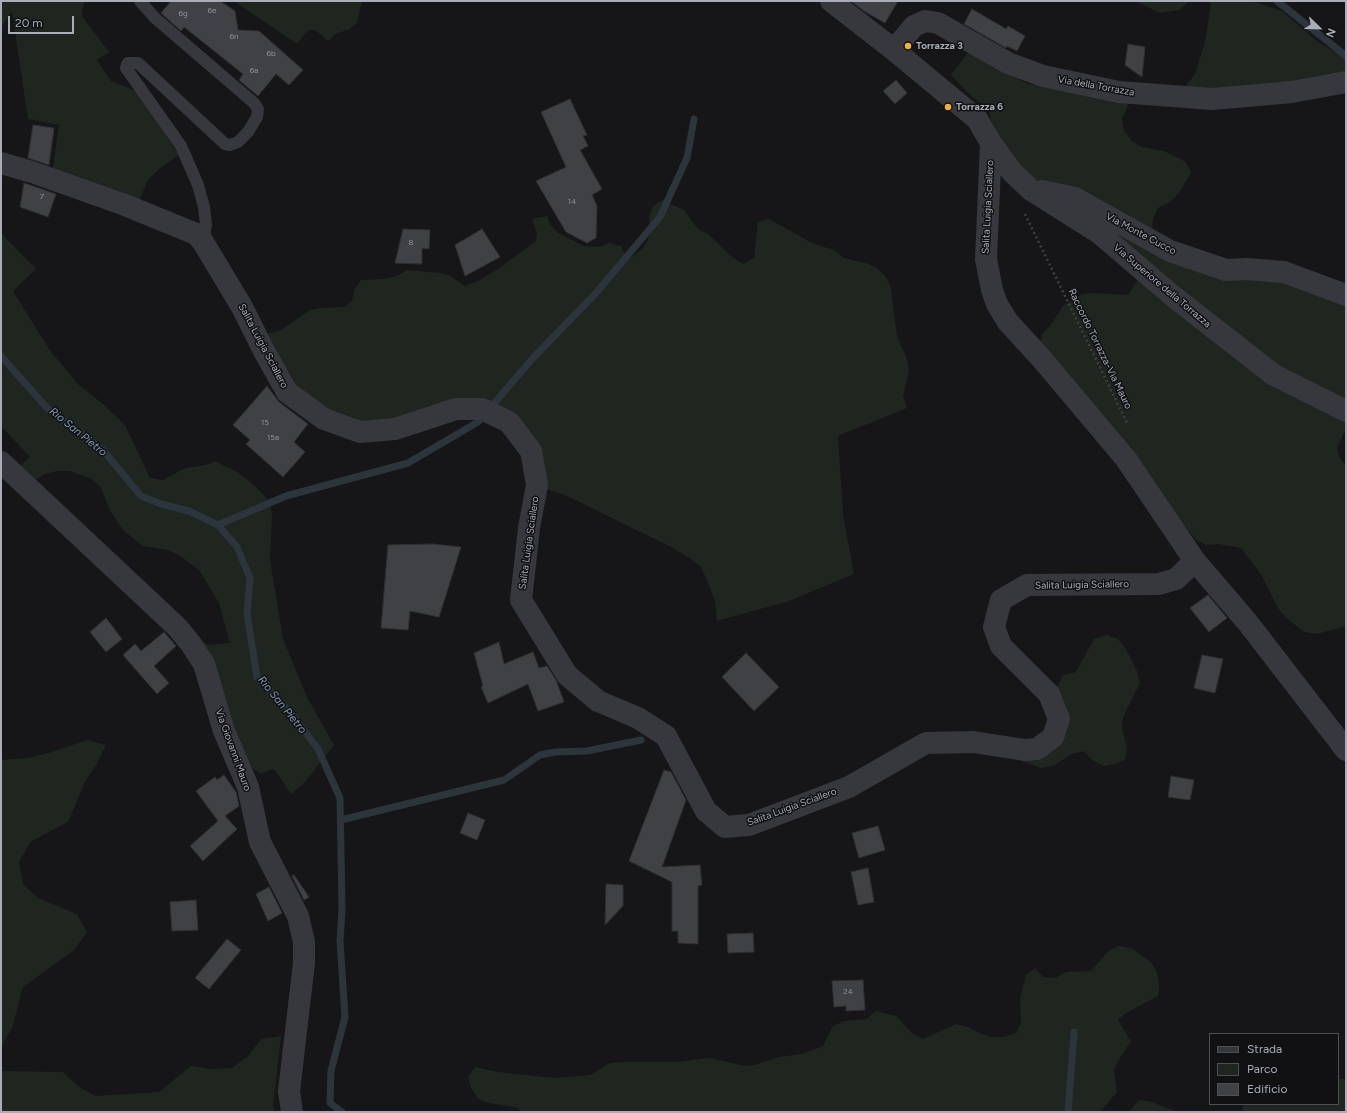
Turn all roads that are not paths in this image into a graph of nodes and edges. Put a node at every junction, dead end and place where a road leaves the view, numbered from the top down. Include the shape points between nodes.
1 (140, 1) edge
2 (831, 1) edge
3 (894, 50) junction
4 (1346, 82) edge
5 (991, 144) junction
6 (1, 163) edge
7 (1026, 199) junction
8 (203, 242) junction
9 (1346, 295) edge
10 (1346, 411) edge
11 (1, 462) edge
12 (1195, 561) junction
13 (1346, 750) edge
14 (292, 1112) edge

1 - 8 lane via 155,18 258,109 257,117 248,132 238,142 225,144 138,63 127,65 126,68 181,146 190,166 204,207 206,225
2 - 3 street
3 - 4 street, Via della Torrazza via 914,26 925,21 938,22 1008,63 1043,76 1119,92 1212,99 1292,92
3 - 5 street via 976,119
5 - 7 street, Via Superiore della Torrazza via 1012,172
5 - 12 street, Salita Luigia Sciallero via 986,259 997,304 1008,322 1126,459
6 - 8 street, Salita Luigia Sciallero via 187,229
7 - 9 street, Via Monte Cucco via 1075,198 1170,251 1226,270 1284,272
7 - 10 street, Via Superiore della Torrazza via 1099,233 1174,297 1274,375
8 - 12 street, Salita Luigia Sciallero via 242,307 287,392 324,419 360,432 395,429 456,409 482,409 509,422 531,451 537,485 521,600 567,675 598,701 638,718 666,736 706,811 725,827 748,825 849,787 926,743 973,742 1025,750 1037,749 1053,737 1059,719 1049,694 1001,646 994,627 1001,600 1028,585 1159,584 1176,579
11 - 14 street, Via Giovanni Mauro via 177,627 192,644 204,664 224,731 248,787 260,842 298,916 304,942 304,963 289,1091
12 - 13 street, Salita Luigia Sciallero via 1248,623

